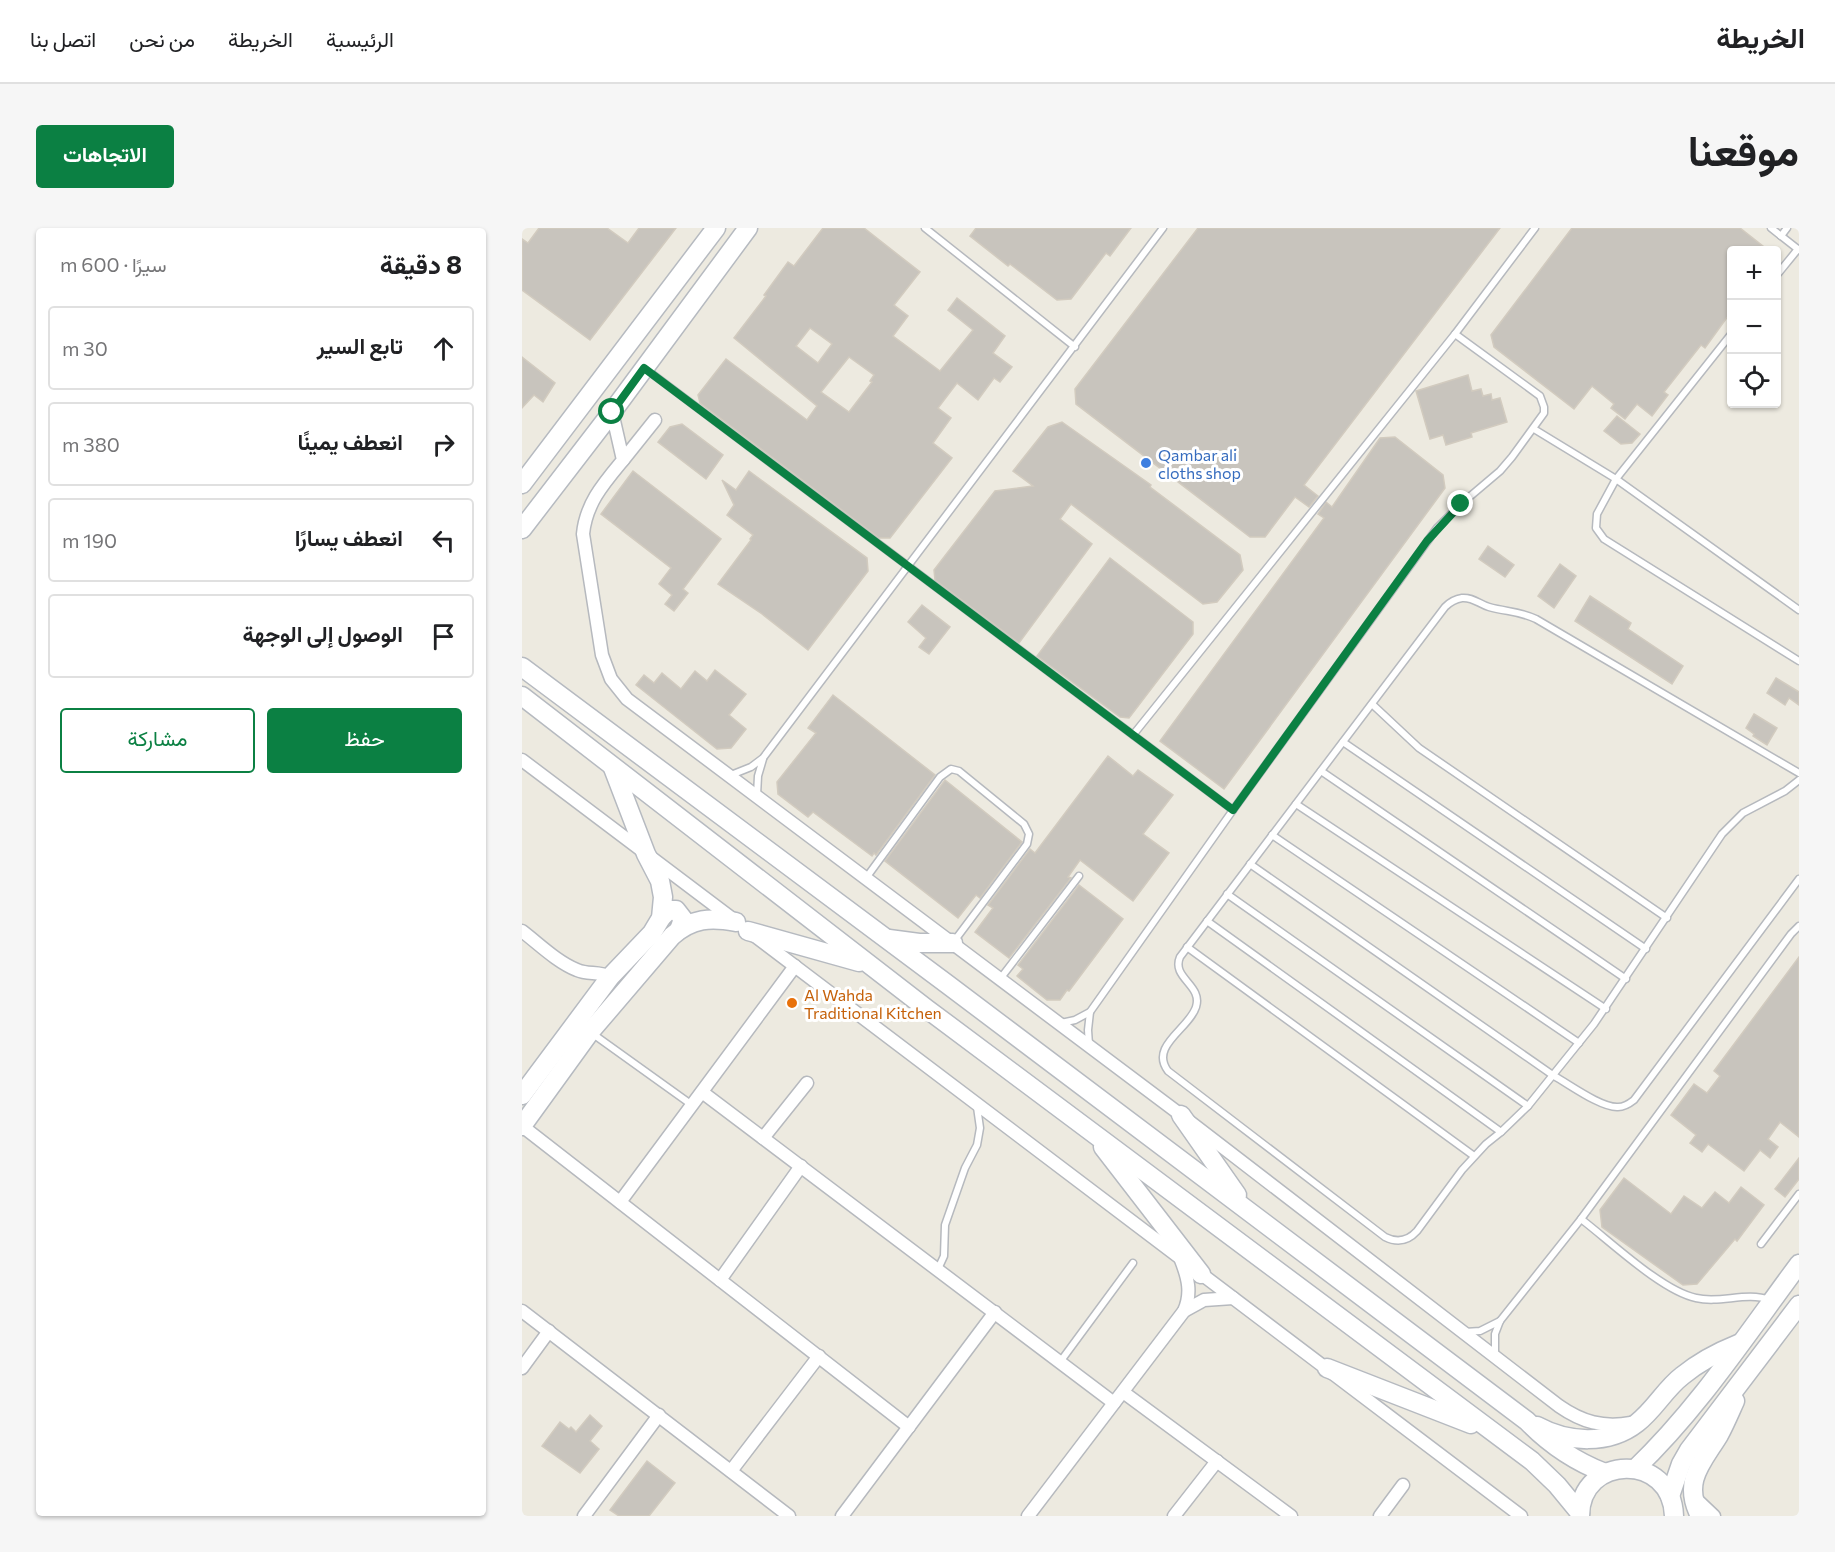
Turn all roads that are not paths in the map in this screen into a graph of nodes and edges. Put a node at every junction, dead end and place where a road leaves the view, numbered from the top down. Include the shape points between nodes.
1 (716, 228) edge
2 (748, 228) edge
3 (925, 228) edge
4 (1163, 228) edge
5 (1535, 228) edge
6 (1771, 228) edge
7 (1788, 228) edge
8 (1781, 236) junction
9 (1798, 249) edge
10 (1781, 270) edge
11 (1455, 334) junction
12 (1727, 338) edge
13 (1075, 347) junction
14 (644, 368) junction
15 (612, 412) junction
16 (655, 420) dead end
17 (1534, 429) junction
18 (623, 460) junction
19 (1616, 479) junction
20 (522, 484) edge
21 (522, 529) edge
22 (909, 566) junction
23 (1799, 610) edge
24 (1799, 661) edge
25 (522, 667) edge
26 (522, 696) edge
27 (1372, 704) junction
28 (1133, 735) junction
29 (1343, 742) junction
30 (764, 758) junction
31 (522, 760) edge
32 (612, 767) junction
33 (1321, 771) junction
34 (1799, 773) edge
35 (730, 775) junction
36 (1799, 780) edge
37 (757, 795) junction
38 (1296, 804) junction
39 (1233, 810) junction
40 (1272, 835) junction
41 (646, 854) junction
42 (1250, 864) junction
43 (1079, 876) dead end
44 (866, 878) junction
45 (1799, 879) edge
46 (1227, 894) junction
47 (661, 918) junction
48 (1667, 918) junction
49 (1207, 921) junction
50 (742, 926) junction
51 (1799, 926) edge
52 (679, 930) junction
53 (522, 931) edge
54 (885, 938) junction
55 (952, 943) junction
56 (1186, 947) junction
57 (1646, 949) junction
58 (870, 965) junction
59 (795, 966) junction
60 (610, 977) junction
61 (1000, 979) junction
62 (1626, 979) junction
63 (1606, 1009) junction
64 (1090, 1012) junction
65 (1059, 1023) junction
66 (590, 1032) junction
67 (1579, 1043) junction
68 (1090, 1048) junction
69 (1554, 1076) junction
70 (807, 1083) dead end
71 (702, 1092) junction
72 (522, 1095) edge
73 (975, 1102) junction
74 (692, 1105) junction
75 (1528, 1106) junction
76 (1181, 1115) junction
77 (522, 1126) edge
78 (1090, 1129) junction
79 (1501, 1132) junction
80 (763, 1138) junction
81 (1474, 1156) junction
82 (801, 1166) junction
83 (1799, 1194) edge
84 (620, 1202) junction
85 (1246, 1209) junction
86 (1581, 1219) junction
87 (1761, 1244) dead end
88 (1180, 1258) junction
89 (1133, 1263) dead end
90 (1799, 1264) edge
91 (938, 1269) junction
92 (1201, 1274) junction
93 (720, 1280) junction
94 (1233, 1298) junction
95 (1772, 1301) junction
96 (1799, 1305) edge
97 (522, 1311) edge
98 (1184, 1311) junction
99 (995, 1312) junction
100 (1500, 1321) junction
101 (549, 1331) junction
102 (1464, 1332) junction
103 (1743, 1342) junction
104 (819, 1356) junction
105 (1495, 1356) junction
106 (1060, 1362) junction
107 (522, 1368) edge
108 (1327, 1368) junction
109 (1742, 1380) junction
110 (1122, 1392) junction
111 (1114, 1403) junction
112 (659, 1415) junction
113 (1527, 1421) junction
114 (1638, 1422) junction
115 (909, 1427) junction
116 (1491, 1432) junction
117 (1217, 1461) junction
118 (1635, 1468) junction
119 (731, 1471) junction
120 (1605, 1473) junction
121 (1403, 1485) dead end
122 (1670, 1496) junction
123 (1694, 1497) junction
124 (1580, 1515) edge
125 (584, 1516) edge
126 (788, 1516) edge
127 (842, 1516) edge
128 (1028, 1516) edge
129 (1174, 1516) edge
130 (1291, 1516) edge
131 (1380, 1516) edge
132 (1521, 1516) edge
133 (1674, 1516) edge
134 (1700, 1516) edge
135 (1714, 1516) edge

1 - 20 main road
2 - 14 main road
3 - 13 lane
4 - 13 lane
5 - 11 lane
6 - 8 lane
7 - 8 lane
8 - 9 lane
9 - 10 lane
11 - 17 lane via 1540,396 1544,413
11 - 28 lane
12 - 19 lane
13 - 22 lane
14 - 15 main road
14 - 22 lane
15 - 18 street
15 - 21 main road
16 - 18 street
17 - 19 lane
17 - 39 lane via 1500,471 1437,528
18 - 35 street via 595,496 584,524 606,668 627,699
19 - 23 lane
19 - 24 lane via 1596,518 1600,536
22 - 28 lane
22 - 30 lane
25 - 54 main road
26 - 32 main road
27 - 29 lane
27 - 34 lane via 1445,607 1457,599 1471,598 1536,619
27 - 48 lane via 1419,748
28 - 39 lane
29 - 33 lane
29 - 57 lane
30 - 35 lane
30 - 37 lane
31 - 41 street
32 - 41 main road
32 - 58 main road
33 - 38 lane
33 - 62 lane
35 - 37 street
36 - 48 lane via 1732,823
37 - 44 street
38 - 40 lane
38 - 63 lane
39 - 64 lane
40 - 42 lane
40 - 67 lane
41 - 47 main road via 662,890
41 - 50 street
42 - 46 lane
42 - 69 lane
43 - 61 lane
44 - 55 street
44 - 55 lane via 940,777 946,771 959,771 1024,824 1029,839
45 - 69 lane via 1630,1103 1609,1106
46 - 49 lane
46 - 75 lane
47 - 52 main road via 669,910 676,910 683,920
47 - 60 main road via 652,933
48 - 57 lane
49 - 56 lane
49 - 79 lane
50 - 52 main road via 718,919 702,920
50 - 58 main road
50 - 59 street
51 - 86 lane
52 - 66 main road
53 - 60 street via 571,967
54 - 55 main road
54 - 85 main road
55 - 61 street
56 - 81 lane
56 - 81 lane via 1178,966 1195,992 1197,1005 1164,1050 1165,1067 1385,1236 1402,1240 1413,1236
57 - 62 lane
58 - 78 main road
59 - 71 street
59 - 73 street
60 - 72 main road
61 - 65 street
62 - 63 lane
63 - 67 lane
64 - 65 lane
64 - 68 lane
65 - 68 street
66 - 74 lane
66 - 77 main road
67 - 69 lane
68 - 76 street
69 - 75 lane
70 - 80 street
71 - 74 street
71 - 80 street
73 - 88 street
73 - 91 lane via 980,1128 978,1145 965,1168 945,1225 944,1256
74 - 84 street
75 - 79 lane
76 - 85 main road
76 - 102 street
77 - 84 street
78 - 92 main road
78 - 116 main road
79 - 81 lane
80 - 82 street
82 - 91 street
82 - 93 street
83 - 87 lane
84 - 93 street
85 - 113 main road
86 - 95 lane via 1681,1294 1709,1300 1749,1296
86 - 100 lane
88 - 92 street
88 - 98 street via 1189,1291
89 - 106 lane
90 - 95 main road
91 - 99 street
92 - 94 street
93 - 104 street
94 - 98 street via 1204,1300
94 - 108 street
95 - 103 main road
96 - 109 main road
97 - 101 street
98 - 110 street
99 - 106 street
99 - 115 street
100 - 102 lane via 1487,1329
100 - 105 lane via 1495,1334
101 - 107 street
101 - 112 street
102 - 105 street
103 - 114 main road via 1706,1359 1681,1377
103 - 118 main road via 1665,1438
104 - 115 street
104 - 119 street
105 - 114 street via 1573,1416 1600,1425
106 - 111 street
108 - 116 main road
108 - 132 street
109 - 122 main road via 1689,1450
109 - 123 main road via 1729,1415 1695,1475
110 - 111 street
110 - 117 street
111 - 128 street
112 - 119 street
112 - 125 street
113 - 114 main road via 1583,1440 1621,1433
113 - 120 main road via 1559,1450
115 - 127 street
116 - 124 main road via 1545,1473
117 - 129 street
117 - 130 street
118 - 120 main road
118 - 122 main road via 1656,1478
119 - 126 street
120 - 124 main road via 1587,1490
121 - 131 street
122 - 133 main road
123 - 134 main road
123 - 135 street

